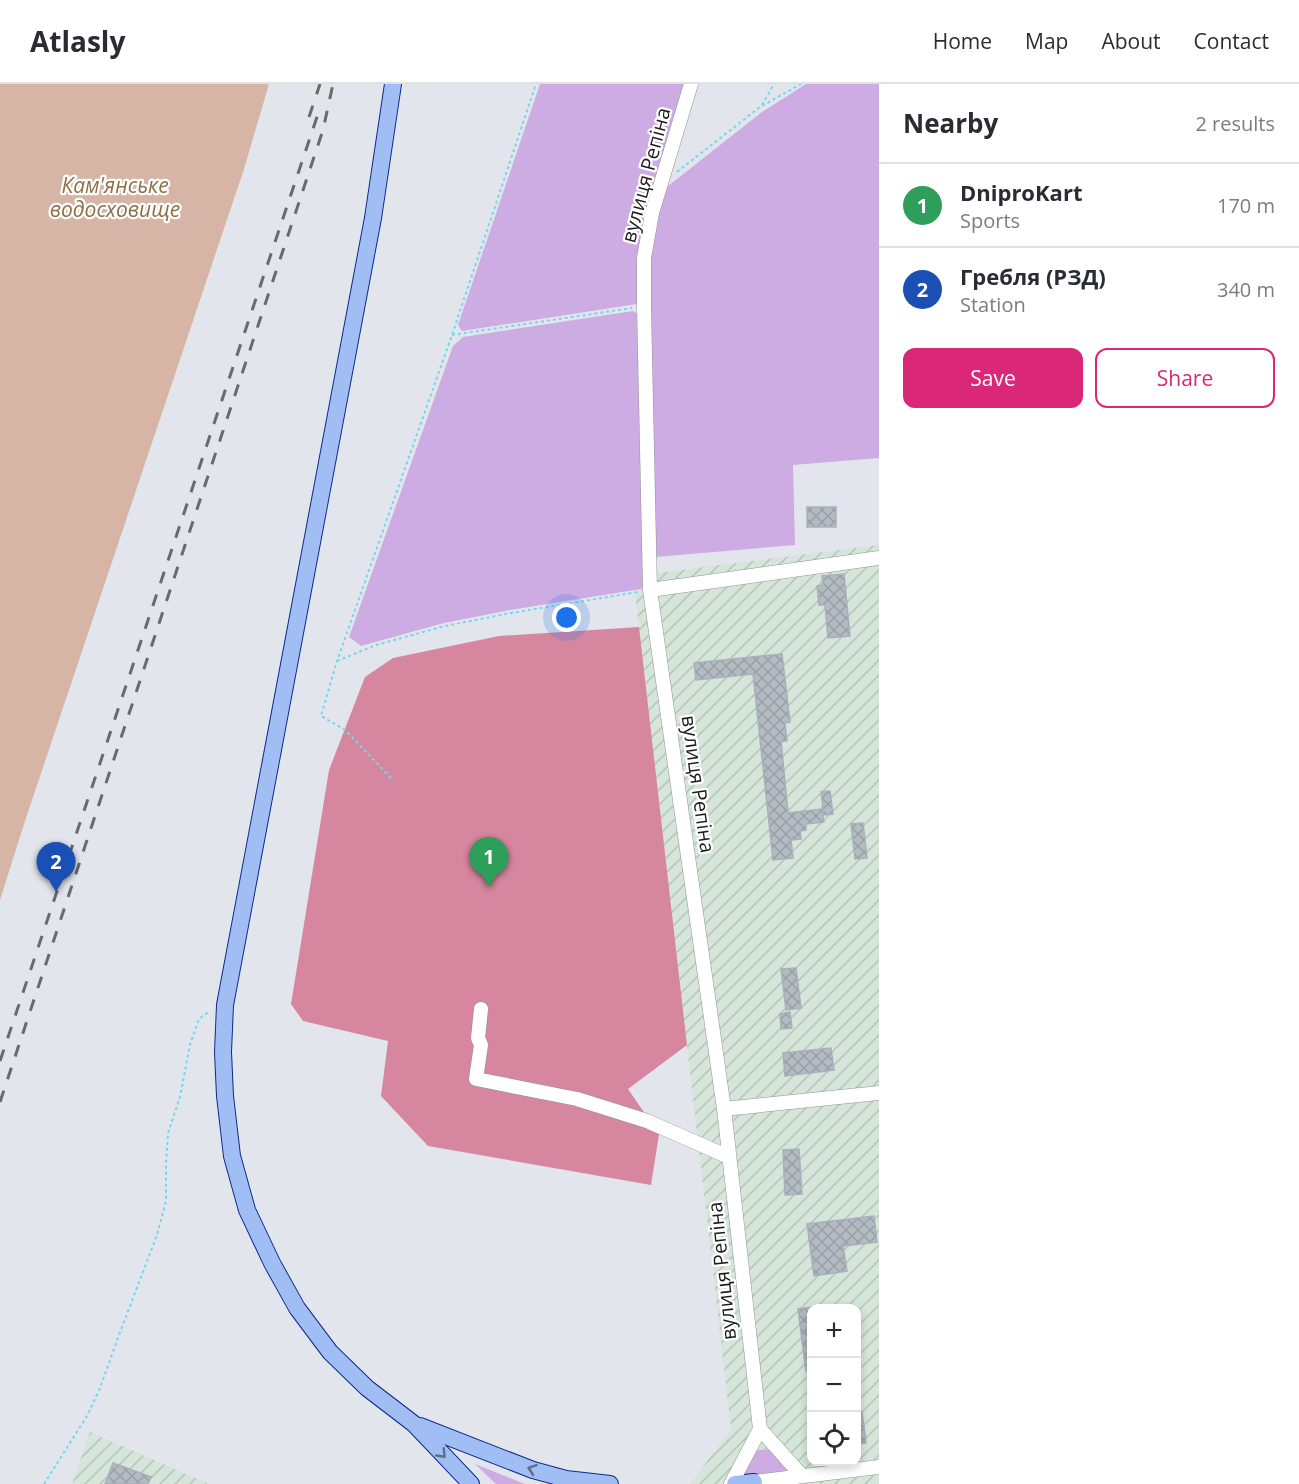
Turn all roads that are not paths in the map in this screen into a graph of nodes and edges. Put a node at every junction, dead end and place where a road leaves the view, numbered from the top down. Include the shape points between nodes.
1 (393, 84) edge
2 (690, 84) edge
3 (879, 558) edge
4 (650, 590) junction
5 (481, 1009) dead end
6 (879, 1093) edge
7 (724, 1109) junction
8 (729, 1157) junction
9 (414, 1424) junction
10 (760, 1429) junction
11 (879, 1467) edge
12 (802, 1476) junction
13 (560, 1482) edge
14 (751, 1483) edge
15 (471, 1484) edge
16 (610, 1484) edge
17 (733, 1484) edge

1 - 9 main road via 370,229 225,1005 223,1052 232,1156 247,1210 272,1263 297,1308 330,1352 367,1388
2 - 4 street, вулиця Репіна via 652,213 644,258
3 - 4 street
4 - 7 street, вулиця Репіна
5 - 8 street via 476,1079 577,1099 647,1121
6 - 7 street
7 - 8 street, вулиця Репіна
8 - 10 street, вулиця Репіна
13 -> 9 main road
9 -> 15 main road
10 - 12 street
10 - 17 street
11 - 12 street
12 - 14 street
13 - 16 main road
14 - 17 main road

